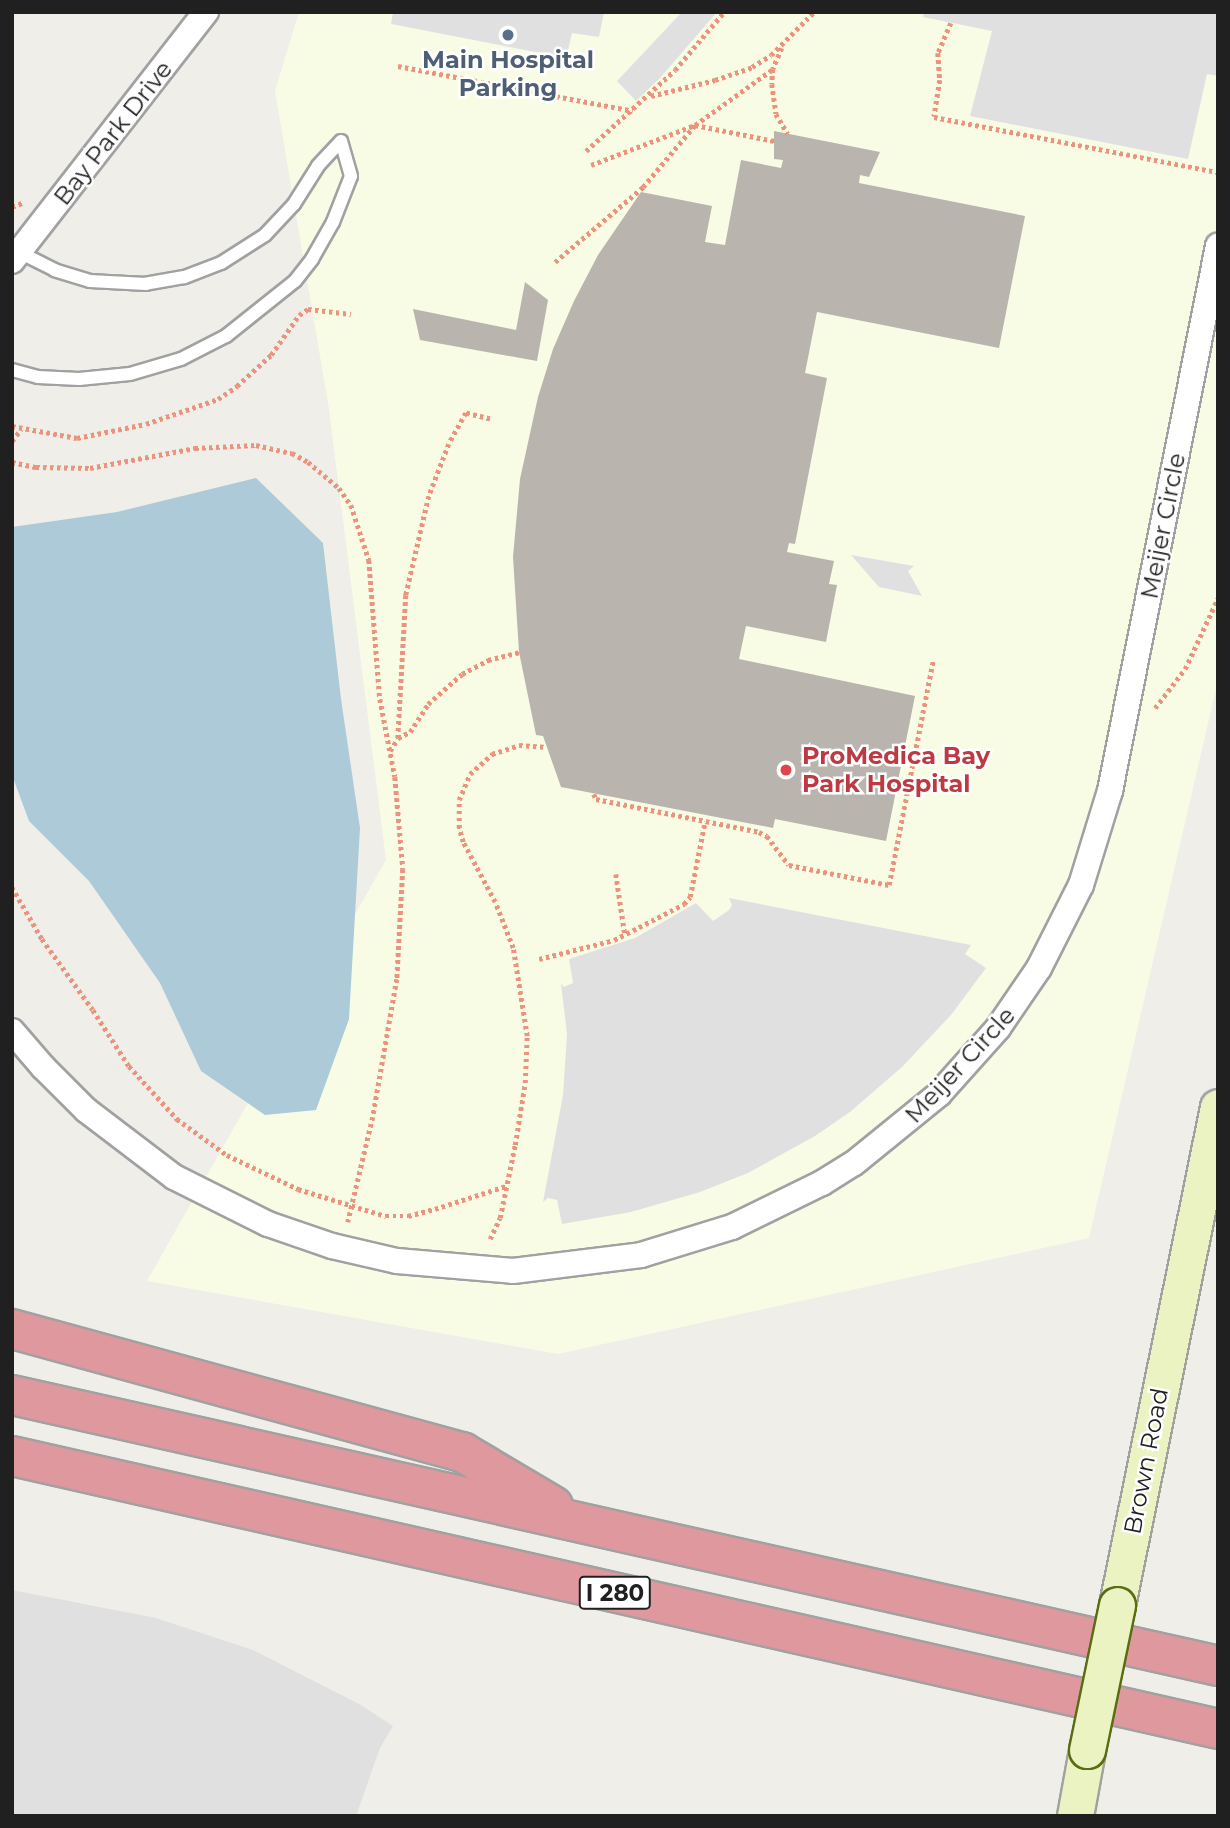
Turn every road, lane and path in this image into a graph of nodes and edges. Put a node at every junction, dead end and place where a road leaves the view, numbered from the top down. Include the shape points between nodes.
1 (206, 12) edge
2 (724, 12) edge
3 (814, 12) edge
4 (951, 23) dead end
5 (787, 41) junction
6 (398, 66) dead end
7 (773, 69) junction
8 (649, 96) junction
9 (632, 111) junction
10 (695, 125) junction
11 (788, 134) dead end
12 (774, 141) dead end
13 (586, 151) dead end
14 (591, 165) dead end
15 (1218, 172) edge
16 (1218, 246) edge
17 (14, 254) edge
18 (555, 262) dead end
19 (351, 314) dead end
20 (12, 370) edge
21 (490, 419) dead end
22 (12, 426) edge
23 (22, 429) junction
24 (12, 441) edge
25 (12, 462) edge
26 (1218, 598) edge
27 (519, 652) dead end
28 (933, 661) dead end
29 (1151, 713) dead end
30 (398, 738) junction
31 (547, 747) dead end
32 (390, 751) junction
33 (594, 794) dead end
34 (705, 821) junction
35 (616, 874) dead end
36 (12, 887) edge
37 (625, 935) junction
38 (539, 959) dead end
39 (12, 1031) edge
40 (1218, 1107) edge
41 (506, 1186) junction
42 (352, 1208) junction
43 (490, 1239) dead end
44 (341, 1248) junction
45 (12, 1329) edge
46 (12, 1395) edge
47 (12, 1456) edge
48 (12, 1483) edge
49 (582, 1523) junction
50 (368, 1537) junction
51 (1218, 1666) edge
52 (1218, 1729) edge
53 (1074, 1816) edge

1 - 17 street, Bay Park Drive
2 - 8 path
3 - 5 path
4 - 15 path via 937,53 940,80 934,117
5 - 7 path
5 - 8 path via 743,71
6 - 9 path
7 - 10 path
7 - 11 path via 776,114
8 - 9 path
9 - 13 path
10 - 12 path
10 - 14 path
10 - 18 path via 643,187
16 - 44 street, Meijer Circle via 1111,791 1094,852 1066,919 1023,996 968,1063 911,1119 853,1164 760,1215 675,1247 613,1260 513,1271 431,1266
17 - 20 lane via 90,281 146,284 184,277 221,263 265,235 341,141 351,176 333,222 307,266 283,292 226,336 181,359 111,377 58,379
19 - 23 path via 308,309 254,372 218,399 195,408 97,437
21 - 30 path via 466,413 429,496 407,595
22 - 23 path
23 - 24 path
25 - 32 path via 90,468 195,448 256,445 292,453 326,475 351,505 365,539 380,699
26 - 29 path via 1185,669
27 - 30 path via 488,660 463,674 428,704 410,732
28 - 34 path via 888,885 789,865 767,836
30 - 32 path
31 - 41 path via 505,748 478,763 464,785 458,812 463,842 513,948 524,1009 524,1083
32 - 42 path via 403,869 397,979
33 - 34 path via 596,799
34 - 37 path via 690,897
35 - 37 path
36 - 42 path via 129,1066 177,1119 250,1169
37 - 38 path
39 - 44 street, Meijer Circle via 86,1110 174,1177 257,1219
40 - 53 street, Brown Road, bridge
41 - 42 path via 408,1216
41 - 43 path via 500,1218
42 - 44 path
45 - 49 highway via 462,1452
46 - 49 highway, I 280
47 - 50 highway, I 280
48 - 50 highway via 123,1504
49 - 51 highway, I 280
50 - 52 highway, I 280

